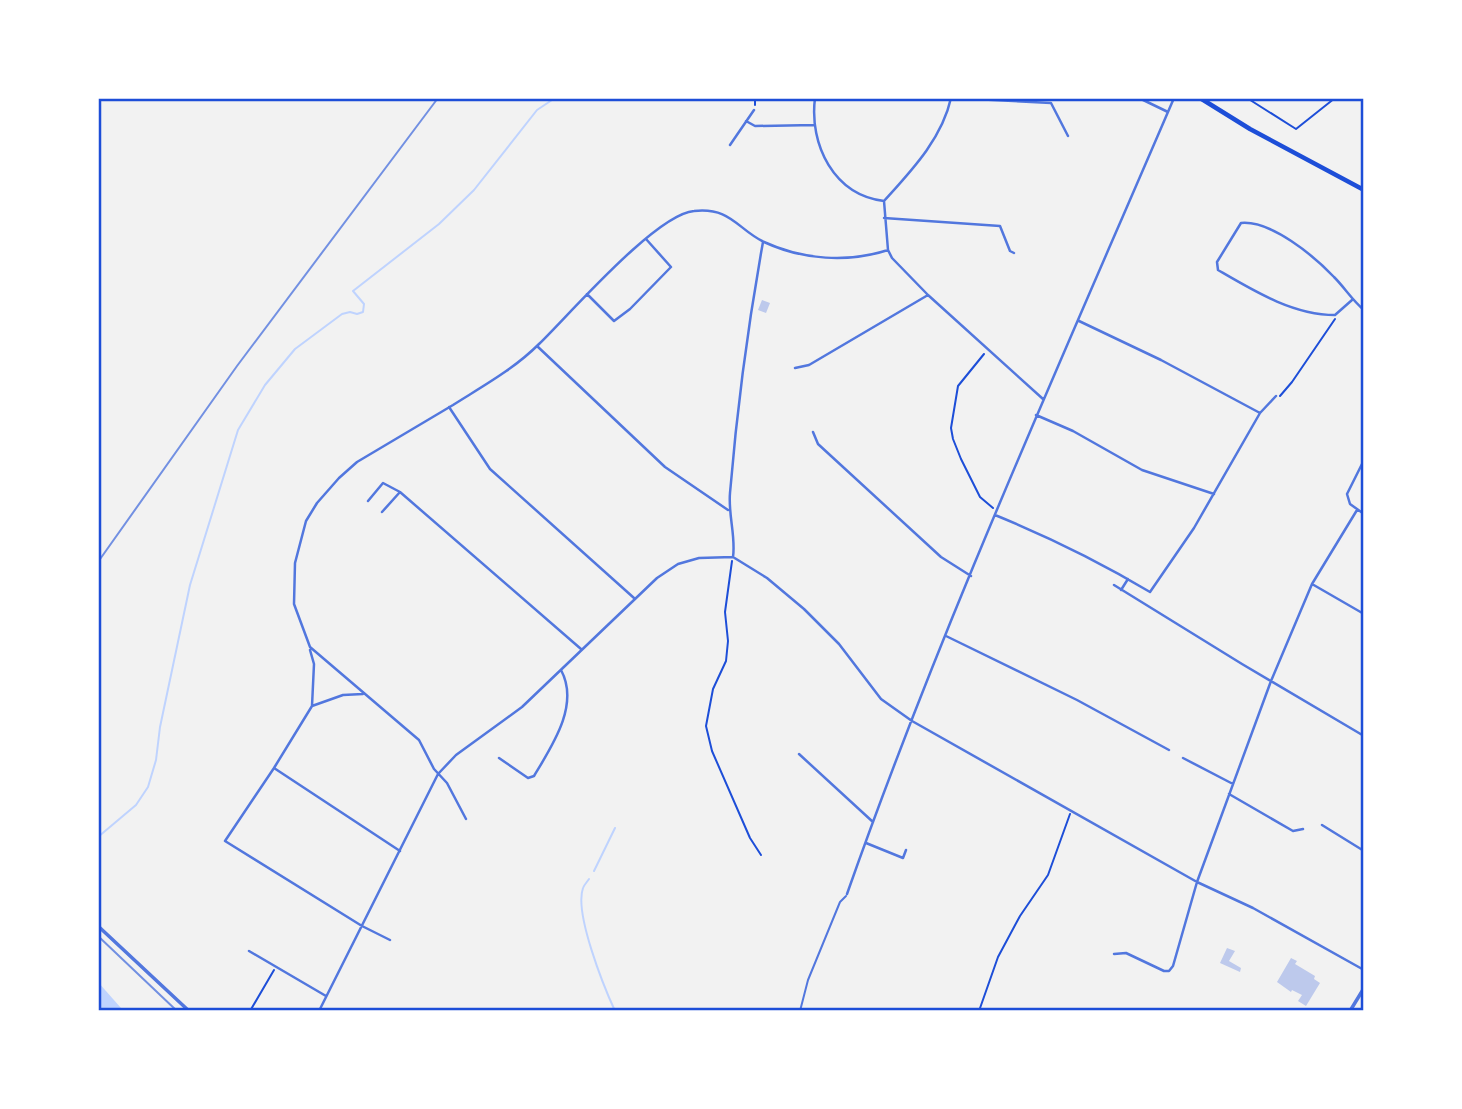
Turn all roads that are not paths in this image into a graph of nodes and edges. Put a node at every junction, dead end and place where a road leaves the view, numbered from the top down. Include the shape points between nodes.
1 (815, 98) edge
2 (952, 98) edge
3 (1139, 98) edge
4 (1174, 98) edge
5 (1200, 98) edge
6 (754, 110) road end
7 (1168, 112) junction
8 (746, 121) junction
9 (814, 125) junction
10 (1068, 136) dead end
11 (730, 145) dead end
12 (1364, 190) edge
13 (884, 201) junction
14 (884, 218) junction
15 (646, 239) junction
16 (763, 242) junction
17 (888, 250) junction
18 (1014, 253) dead end
19 (587, 294) junction
20 (928, 295) junction
21 (1352, 300) junction
22 (1364, 310) edge
23 (1078, 321) junction
24 (537, 346) junction
25 (795, 368) dead end
26 (1276, 396) road end
27 (1044, 399) junction
28 (449, 407) junction
29 (1260, 414) junction
30 (1036, 415) junction
31 (813, 432) dead end
32 (1364, 460) edge
33 (400, 492) junction
34 (1214, 494) junction
35 (369, 501) dead end
36 (729, 510) junction
37 (1357, 510) junction
38 (382, 512) dead end
39 (1364, 514) edge
40 (995, 515) junction
41 (733, 557) junction
42 (971, 576) junction
43 (1128, 579) junction
44 (1312, 584) junction
45 (1114, 585) dead end
46 (1121, 590) junction
47 (634, 598) junction
48 (1364, 614) edge
49 (946, 636) junction
50 (310, 647) junction
51 (581, 649) junction
52 (561, 670) junction
53 (1271, 681) junction
54 (365, 694) junction
55 (312, 706) junction
56 (912, 722) junction
57 (1364, 736) edge
58 (1169, 750) dead end
59 (799, 754) dead end
60 (499, 758) dead end
61 (1182, 758) dead end
62 (274, 768) junction
63 (438, 774) junction
64 (1233, 784) junction
65 (1229, 794) junction
66 (466, 819) dead end
67 (873, 822) junction
68 (1322, 825) dead end
69 (1303, 829) dead end
70 (866, 843) junction
71 (906, 850) dead end
72 (400, 851) junction
73 (1364, 851) edge
74 (1197, 883) junction
75 (847, 894) joint
76 (98, 926) edge
77 (362, 926) junction
78 (390, 940) dead end
79 (249, 951) dead end
80 (1114, 954) dead end
81 (1364, 970) edge
82 (1364, 988) edge
83 (326, 996) junction
84 (189, 1011) edge
85 (319, 1011) edge
86 (800, 1011) edge
87 (1350, 1011) edge

1 - 9 street
2 - 10 street via 1051,103
2 - 13 street via 929,146
3 - 7 street
4 - 7 street
5 - 12 main road
6 - 8 street
7 - 23 street
8 - 9 street via 755,126
8 - 11 street
9 - 13 street via 822,156 848,188 865,198
13 - 14 street
14 - 17 street
14 - 18 street via 1000,226
15 - 16 street via 667,222 693,211 729,216
15 - 19 street
15 - 19 street via 671,267 624,314 614,320
16 - 17 street via 832,258 868,257
16 - 36 street via 742,369
17 - 20 street
19 - 24 street
20 - 25 street via 808,365
20 - 27 street
21 - 21 street via 1314,257 1254,223 1241,223 1217,262 1218,270 1290,307 1317,315 1335,314
21 - 22 street
23 - 27 street
23 - 29 street
24 - 28 street via 503,374
24 - 36 street via 665,467
26 - 29 street
27 - 30 street
28 - 47 street via 490,469
28 - 50 street via 357,462 306,521 293,592
29 - 34 street
30 - 34 street via 1142,470
30 - 40 street
31 - 42 street via 818,444 941,557
32 - 37 street via 1347,494
33 - 35 street via 383,483
33 - 38 street
33 - 51 street
34 - 43 street via 1150,592
36 - 41 street
37 - 39 street
37 - 44 street
40 - 42 street
40 - 43 street via 1047,536
41 - 47 street via 678,564
41 - 56 street via 804,609 839,644 881,699
42 - 49 street
43 - 46 street
44 - 48 street
44 - 53 street
45 - 46 street
46 - 53 street
47 - 51 street
49 - 56 street
49 - 58 street
50 - 54 street
50 - 55 street
51 - 52 street
52 - 60 street via 567,681 565,711 534,776 528,778
52 - 63 street
53 - 57 street
53 - 64 street
54 - 55 street via 343,695
54 - 63 street via 419,740
55 - 62 street
56 - 67 street
56 - 74 street
59 - 67 street
61 - 64 street
62 - 72 street
62 - 77 street via 225,841
63 - 66 street
63 - 72 street
64 - 65 street
65 - 69 street via 1293,831
65 - 74 street
67 - 70 street
68 - 73 street
70 - 71 street via 903,858
70 - 75 street
72 - 77 street
74 - 80 street via 1171,969 1164,971 1126,953
74 - 81 street via 1254,908
75 - 86 lane via 808,980
76 - 84 street
77 - 78 street
77 - 83 street
79 - 83 street
82 - 87 street
83 - 85 street

